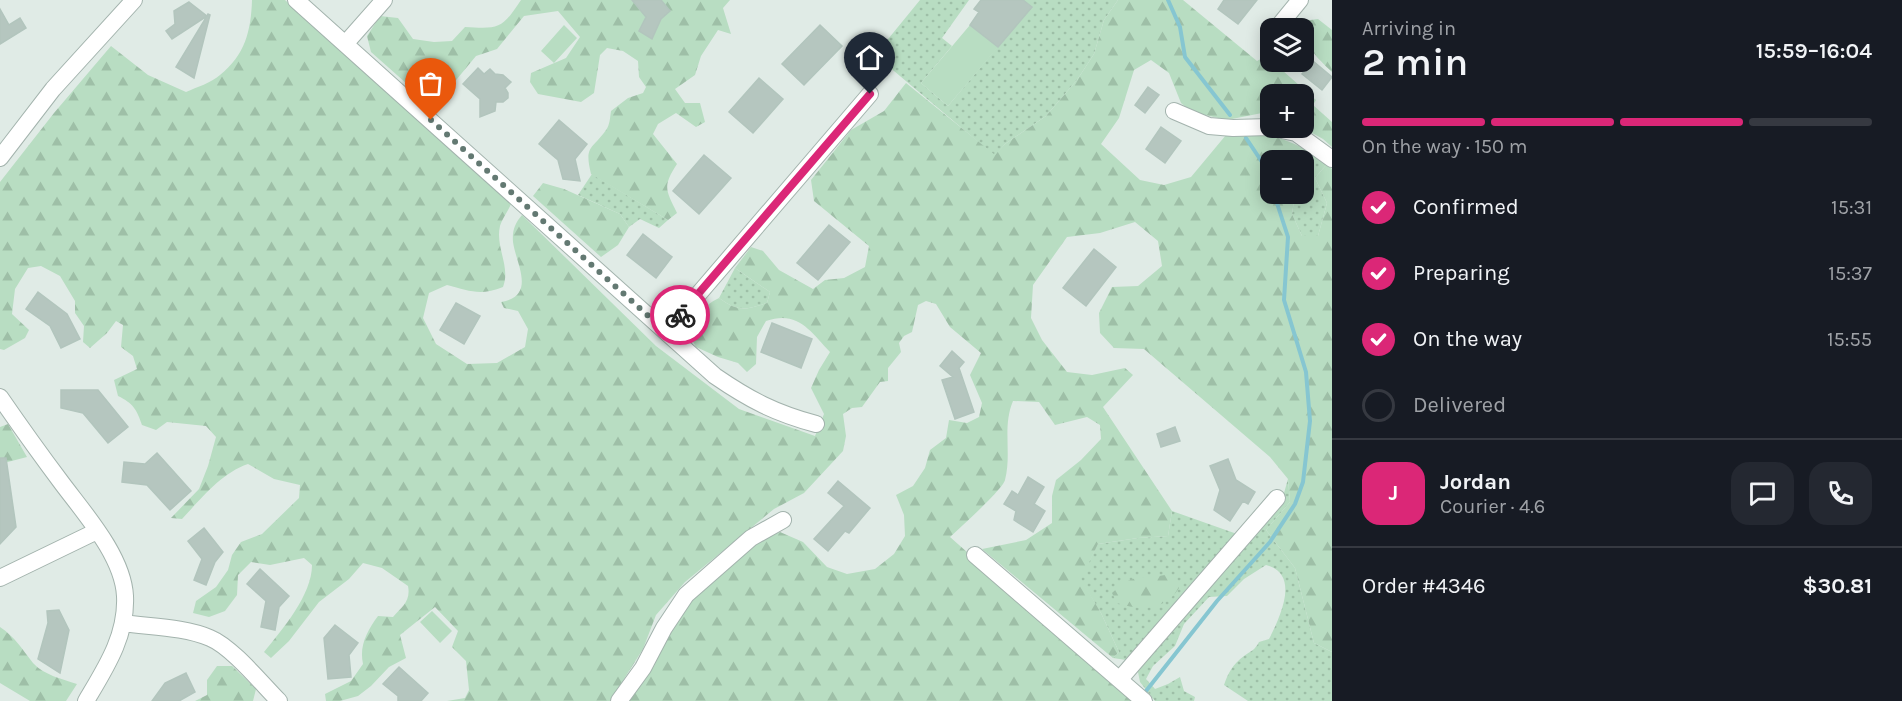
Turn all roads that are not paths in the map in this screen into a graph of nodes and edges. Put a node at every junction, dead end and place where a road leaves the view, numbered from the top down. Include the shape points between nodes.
1 (134, 0) edge
2 (296, 0) edge
3 (384, 0) edge
4 (1300, 0) edge
5 (1286, 18) edge
6 (346, 43) junction
7 (870, 94) dead end
8 (1174, 111) dead end
9 (1260, 127) edge
10 (1303, 138) edge
11 (0, 158) edge
12 (1332, 159) edge
13 (666, 332) junction
14 (0, 397) edge
15 (816, 424) dead end
16 (1277, 498) dead end
17 (783, 520) dead end
18 (97, 531) junction
19 (975, 555) dead end
20 (0, 578) edge
21 (123, 623) junction
22 (1120, 679) junction
23 (86, 701) edge
24 (279, 701) edge
25 (619, 701) edge
26 (1144, 701) edge

1 - 11 street via 53,89
2 - 6 street
3 - 6 street
4 - 5 street
6 - 13 street
7 - 13 street
8 - 9 street via 1209,126
10 - 12 street
13 - 15 street via 715,376 749,399 785,416
14 - 18 street
16 - 22 street
17 - 25 street via 751,538 686,595
18 - 20 street
18 - 21 street via 119,569 125,596
19 - 22 street
21 - 23 street via 116,647
21 - 24 street via 211,638
22 - 26 street

